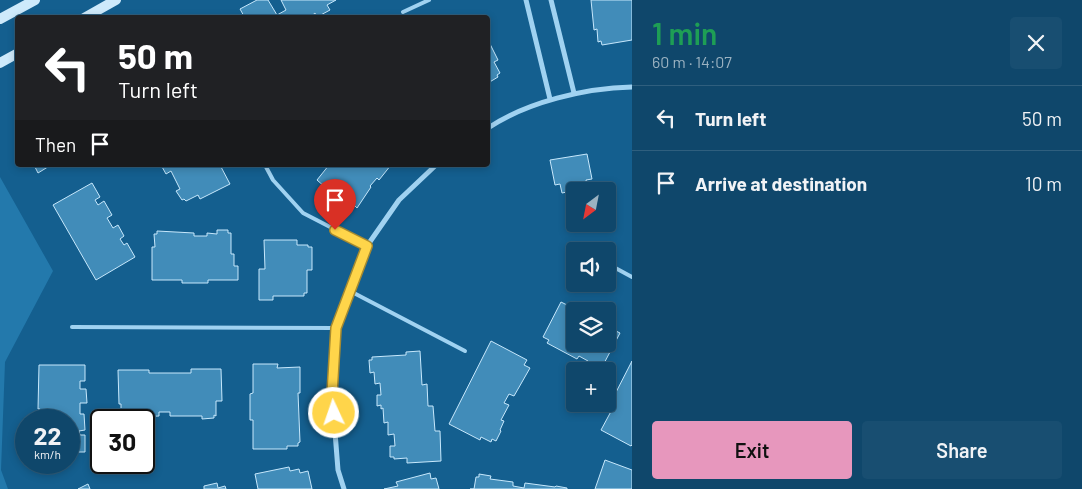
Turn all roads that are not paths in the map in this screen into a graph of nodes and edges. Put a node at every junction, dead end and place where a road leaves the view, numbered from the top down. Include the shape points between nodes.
1 (35, 0) edge
2 (116, 0) edge
3 (429, 0) edge
4 (526, 0) edge
5 (551, 0) edge
6 (404, 12) dead end
7 (89, 15) edge
8 (0, 19) edge
9 (15, 55) edge
10 (0, 63) edge
11 (632, 87) edge
12 (574, 94) junction
13 (550, 99) junction
14 (490, 126) edge
15 (266, 167) edge
16 (434, 167) edge
17 (367, 246) junction
18 (616, 268) edge
19 (632, 277) edge
20 (350, 291) junction
21 (72, 327) dead end
22 (336, 328) junction
23 (465, 351) dead end
24 (344, 489) edge

1 - 8 street
2 - 7 street
3 - 6 lane
4 - 13 street
5 - 12 street
9 - 10 street
11 - 12 street
12 - 13 street
13 - 14 street
15 - 17 lane via 273,180 304,213
16 - 17 street via 399,200
17 - 20 street
18 - 19 lane
20 - 22 street
20 - 23 lane
21 - 22 lane
22 - 24 street via 332,394 338,470

